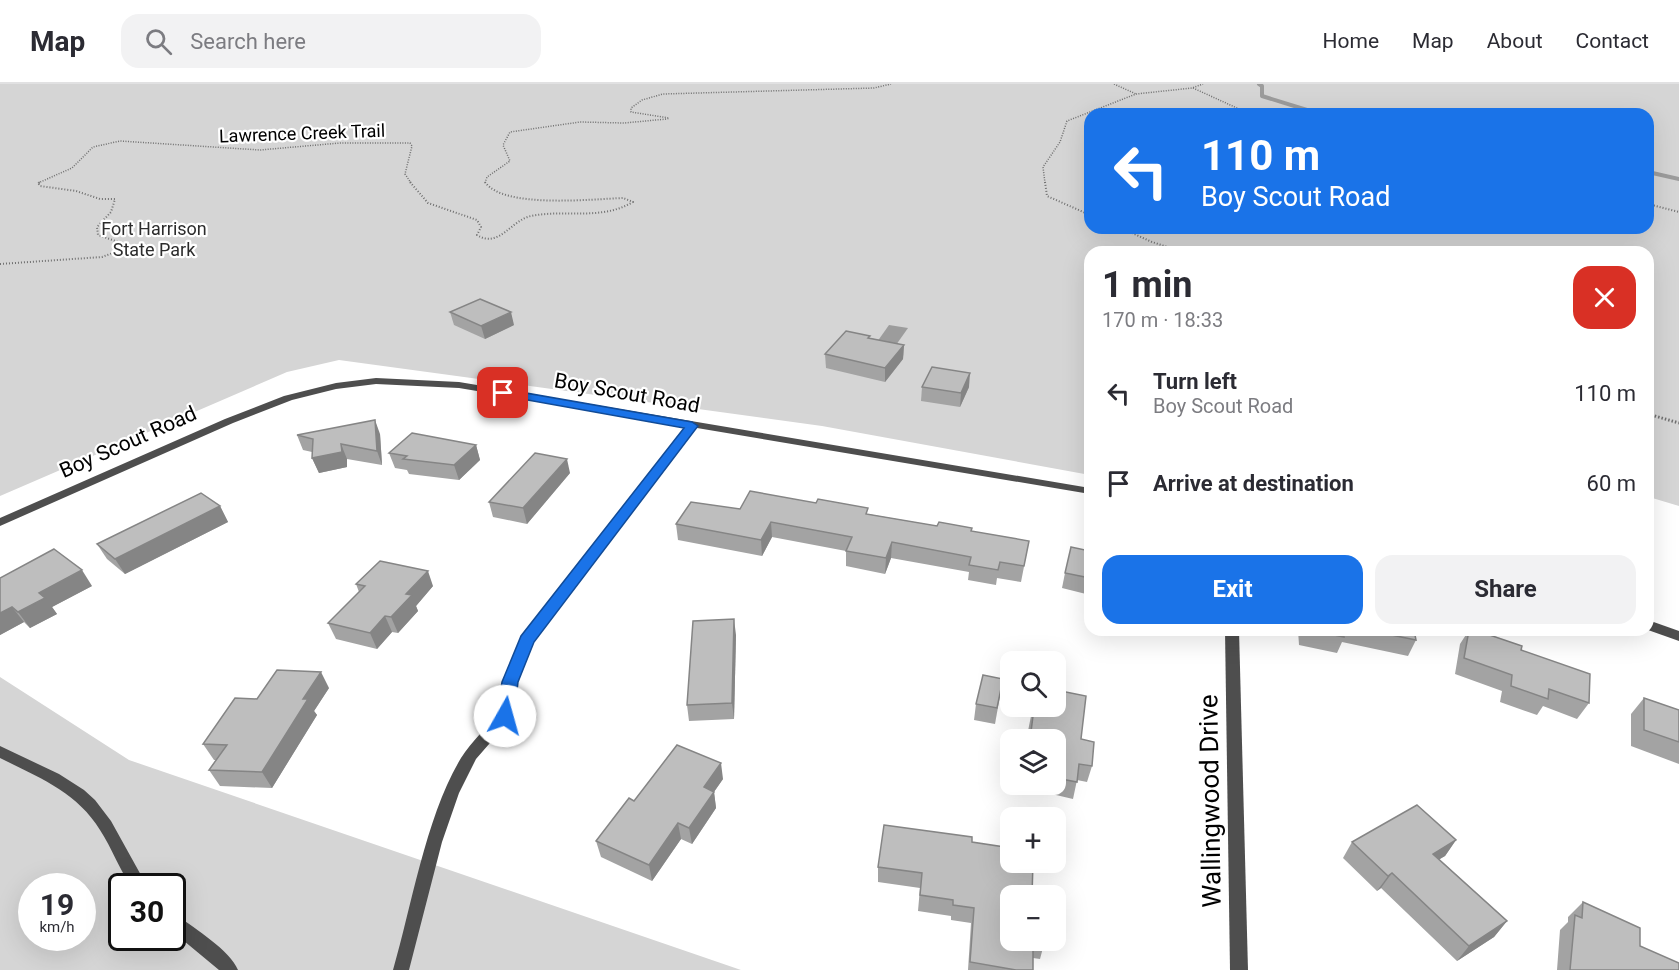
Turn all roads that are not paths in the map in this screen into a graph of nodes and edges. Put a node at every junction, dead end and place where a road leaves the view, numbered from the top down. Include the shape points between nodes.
1 (692, 426) junction
2 (1084, 490) edge
3 (0, 522) edge
4 (1654, 627) edge
5 (1232, 636) edge
6 (1679, 636) edge
7 (505, 716) joint
8 (0, 752) edge
9 (132, 873) edge
10 (186, 932) edge
11 (230, 970) edge
12 (401, 970) edge
13 (1239, 970) edge

1 - 2 street, Boy Scout Road
1 - 3 street, Boy Scout Road via 459,385 356,383 261,408
1 - 7 street via 527,640 510,682
4 - 6 street
5 - 13 street, Wallingwood Drive
7 - 12 lane via 479,744 454,789
8 - 9 lane via 64,782 82,795
10 - 11 lane

